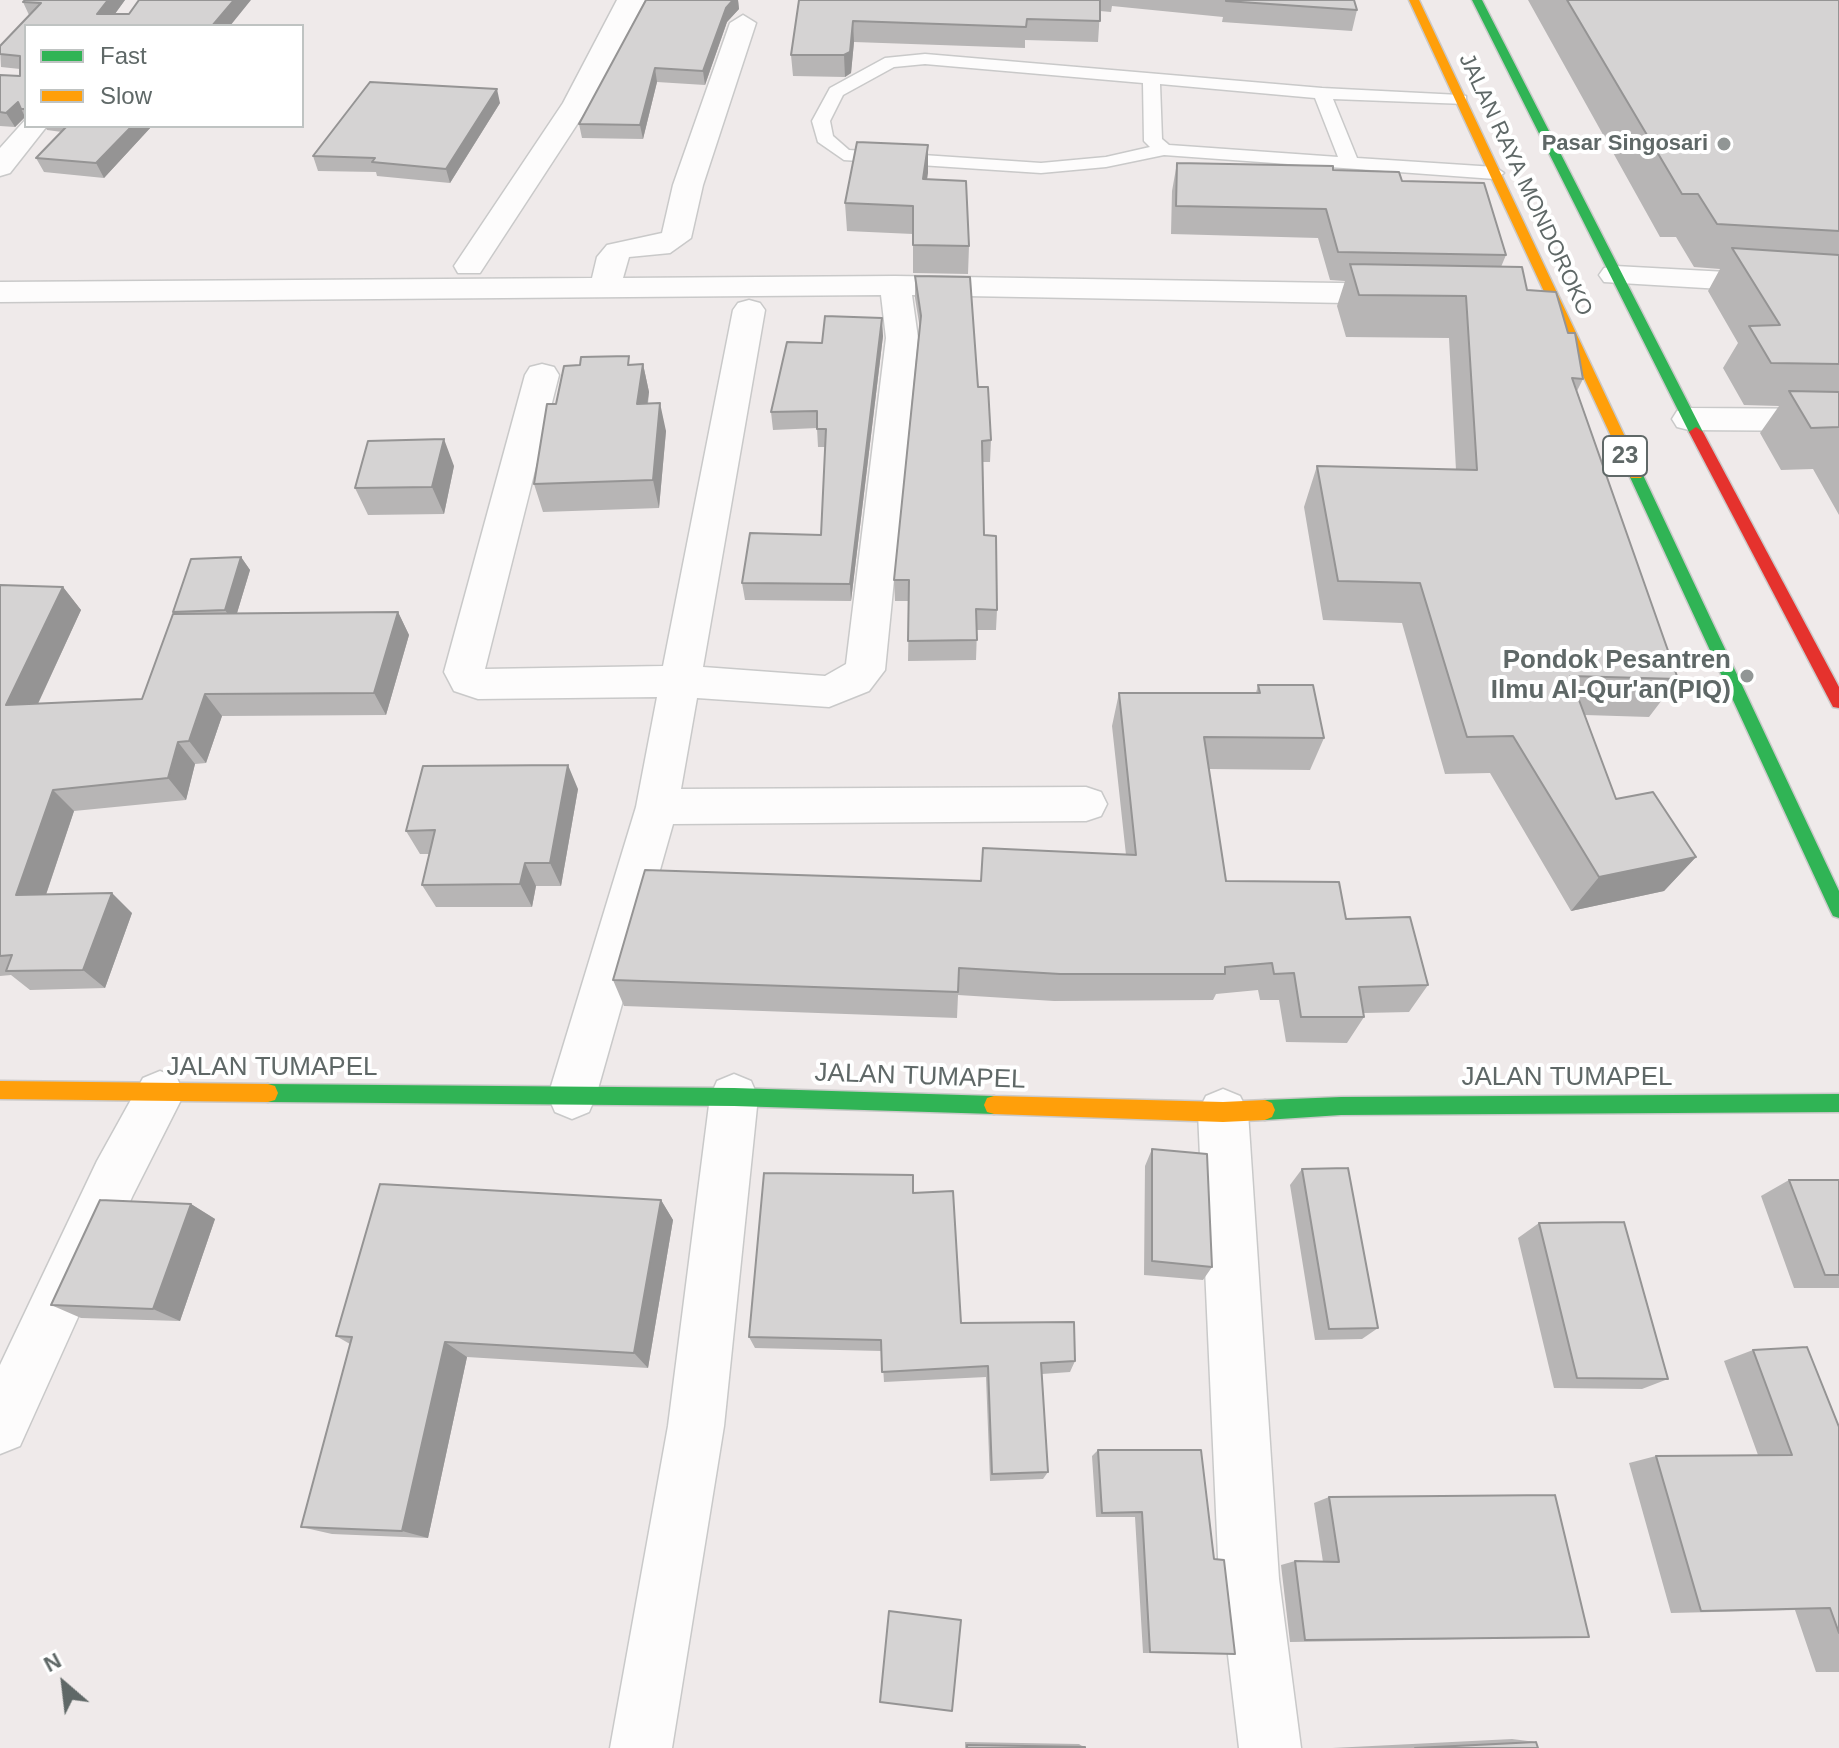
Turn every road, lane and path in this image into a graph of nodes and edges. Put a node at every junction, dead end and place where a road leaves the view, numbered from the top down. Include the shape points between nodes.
1 (632, 0) edge
2 (1414, 0) edge
3 (1477, 0) edge
4 (743, 23) dead end
5 (1151, 76) junction
6 (1322, 93) junction
7 (1460, 100) junction
8 (31, 128) edge
9 (1164, 150) junction
10 (1349, 161) junction
11 (0, 167) edge
12 (1495, 173) junction
13 (469, 266) junction
14 (0, 268) edge
15 (1416, 268) edge
16 (1615, 275) junction
17 (608, 276) junction
18 (895, 285) junction
19 (1839, 287) edge
20 (0, 292) edge
21 (1438, 294) edge
22 (749, 310) dead end
23 (542, 375) dead end
24 (1689, 419) junction
25 (1839, 420) edge
26 (680, 681) junction
27 (1839, 702) edge
28 (1086, 804) dead end
29 (657, 807) junction
30 (1839, 910) edge
31 (0, 1090) edge
32 (160, 1094) junction
33 (572, 1096) junction
34 (734, 1097) junction
35 (1839, 1103) edge
36 (1223, 1112) junction
37 (0, 1426) edge
38 (641, 1748) edge
39 (1270, 1748) edge

1 - 13 street via 577,103
2 - 7 main road, JALAN RAYA MONDOROKO / 23
3 - 16 main road, JALAN RAYA MONDOROKO
4 - 17 street via 688,185 676,238 659,247 618,251
5 - 6 lane
5 - 9 lane via 1153,141
5 - 9 lane via 925,59 891,62 836,92 821,121 824,138 844,155 885,160 1041,168
6 - 7 lane
6 - 10 lane
7 - 12 main road, JALAN RAYA MONDOROKO / 23
8 - 11 street
9 - 10 lane
10 - 12 lane
12 - 30 main road, JALAN RAYA MONDOROKO / 23 via 1528,283
13 - 14 street
13 - 17 street
15 - 17 street via 1072,263
16 - 19 street
16 - 24 main road, JALAN RAYA MONDOROKO
17 - 18 street
17 - 20 street
18 - 21 street
18 - 26 street via 902,338 865,670 829,692
22 - 26 street
23 - 26 street via 464,672 478,684
24 - 25 street
24 - 27 main road, JALAN RAYA MONDOROKO
26 - 29 street
28 - 29 street
29 - 33 street
31 - 32 main road, JALAN TUMAPEL
32 - 33 main road, JALAN TUMAPEL
32 - 37 street via 115,1178
33 - 34 main road, JALAN TUMAPEL
34 - 36 main road, JALAN TUMAPEL
34 - 38 street via 696,1426
35 - 36 main road, JALAN TUMAPEL via 1341,1106
36 - 39 street via 1249,1579

